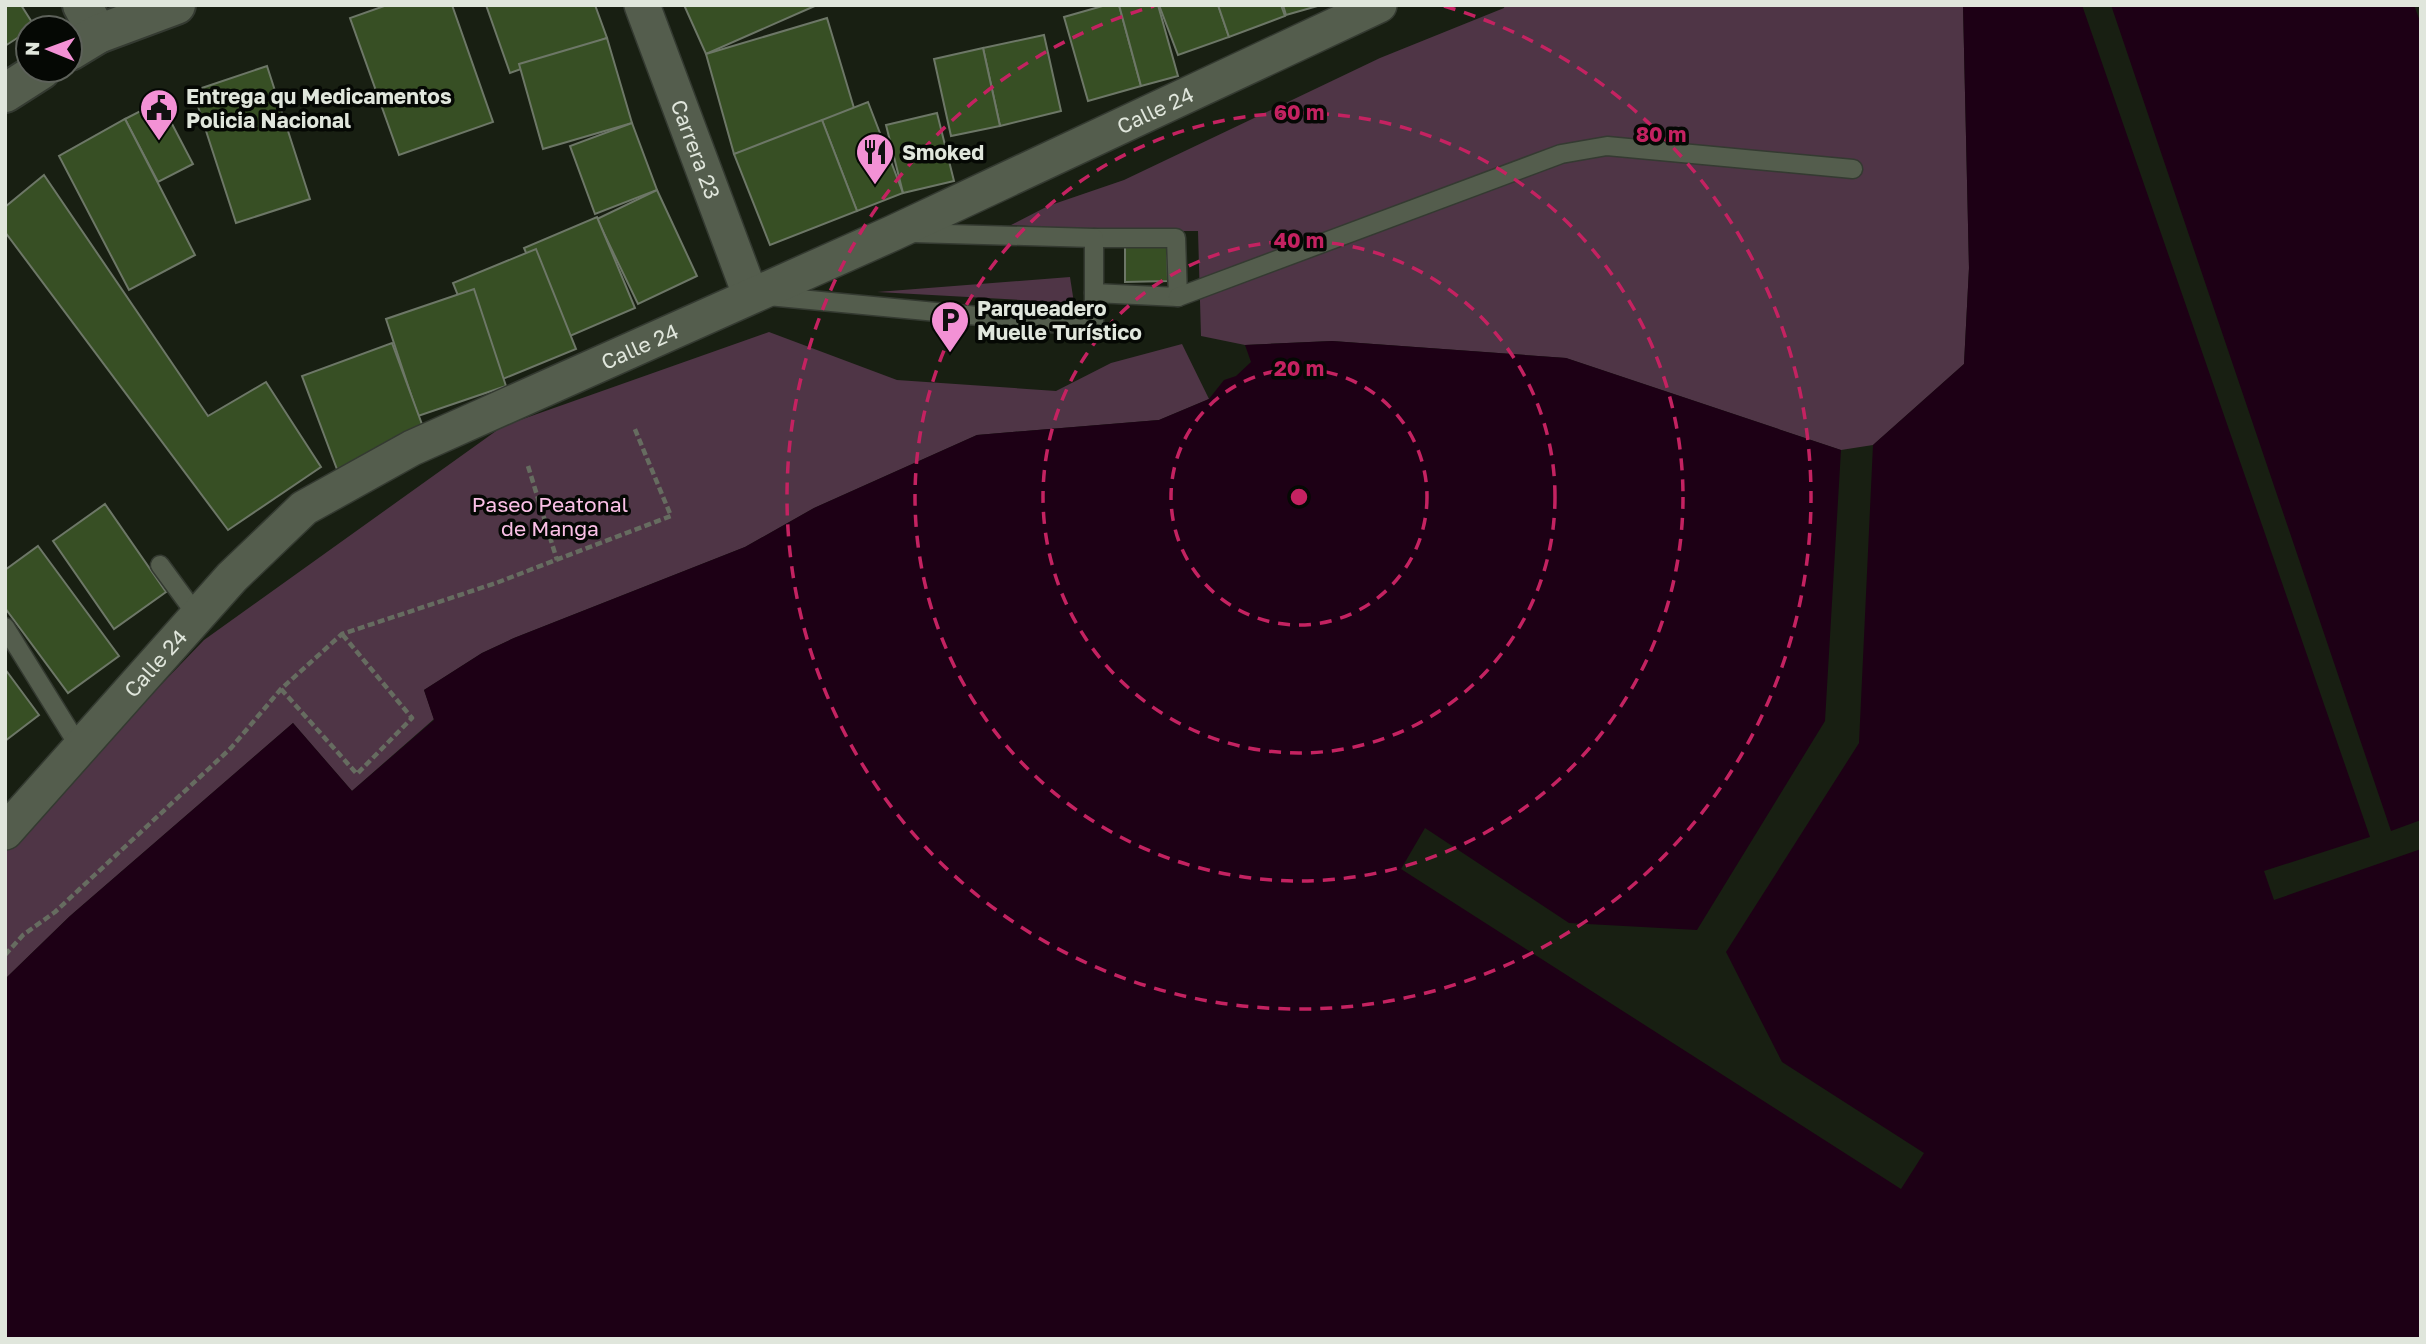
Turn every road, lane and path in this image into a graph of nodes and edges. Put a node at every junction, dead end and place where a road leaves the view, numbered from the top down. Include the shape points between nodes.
1 (176, 5) edge
2 (642, 5) edge
3 (1379, 5) edge
4 (84, 30) edge
5 (1853, 169) dead end
6 (893, 233) junction
7 (1094, 238) junction
8 (1094, 293) junction
9 (750, 294) junction
10 (1178, 297) junction
11 (634, 427) dead end
12 (528, 466) dead end
13 (557, 560) junction
14 (160, 565) dead end
15 (198, 617) junction
16 (5, 627) edge
17 (342, 634) junction
18 (281, 689) junction
19 (79, 748) junction
20 (5, 832) edge
21 (5, 955) edge

1 - 4 main road
2 - 9 street, Carrera 23
3 - 6 street, Calle 24
5 - 10 lane via 1607,146 1561,154
6 - 7 lane
6 - 9 street, Calle 24
7 - 8 lane
7 - 10 lane via 1177,238
8 - 9 lane via 1094,327
8 - 10 lane
9 - 15 street, Calle 24 via 412,448 304,509 232,577
11 - 13 path via 671,516
12 - 13 path
13 - 17 path
14 - 15 lane
15 - 19 street, Calle 24
16 - 19 lane
17 - 18 path
17 - 18 path via 412,718 357,774
18 - 21 path via 231,748
19 - 20 street, Calle 24

